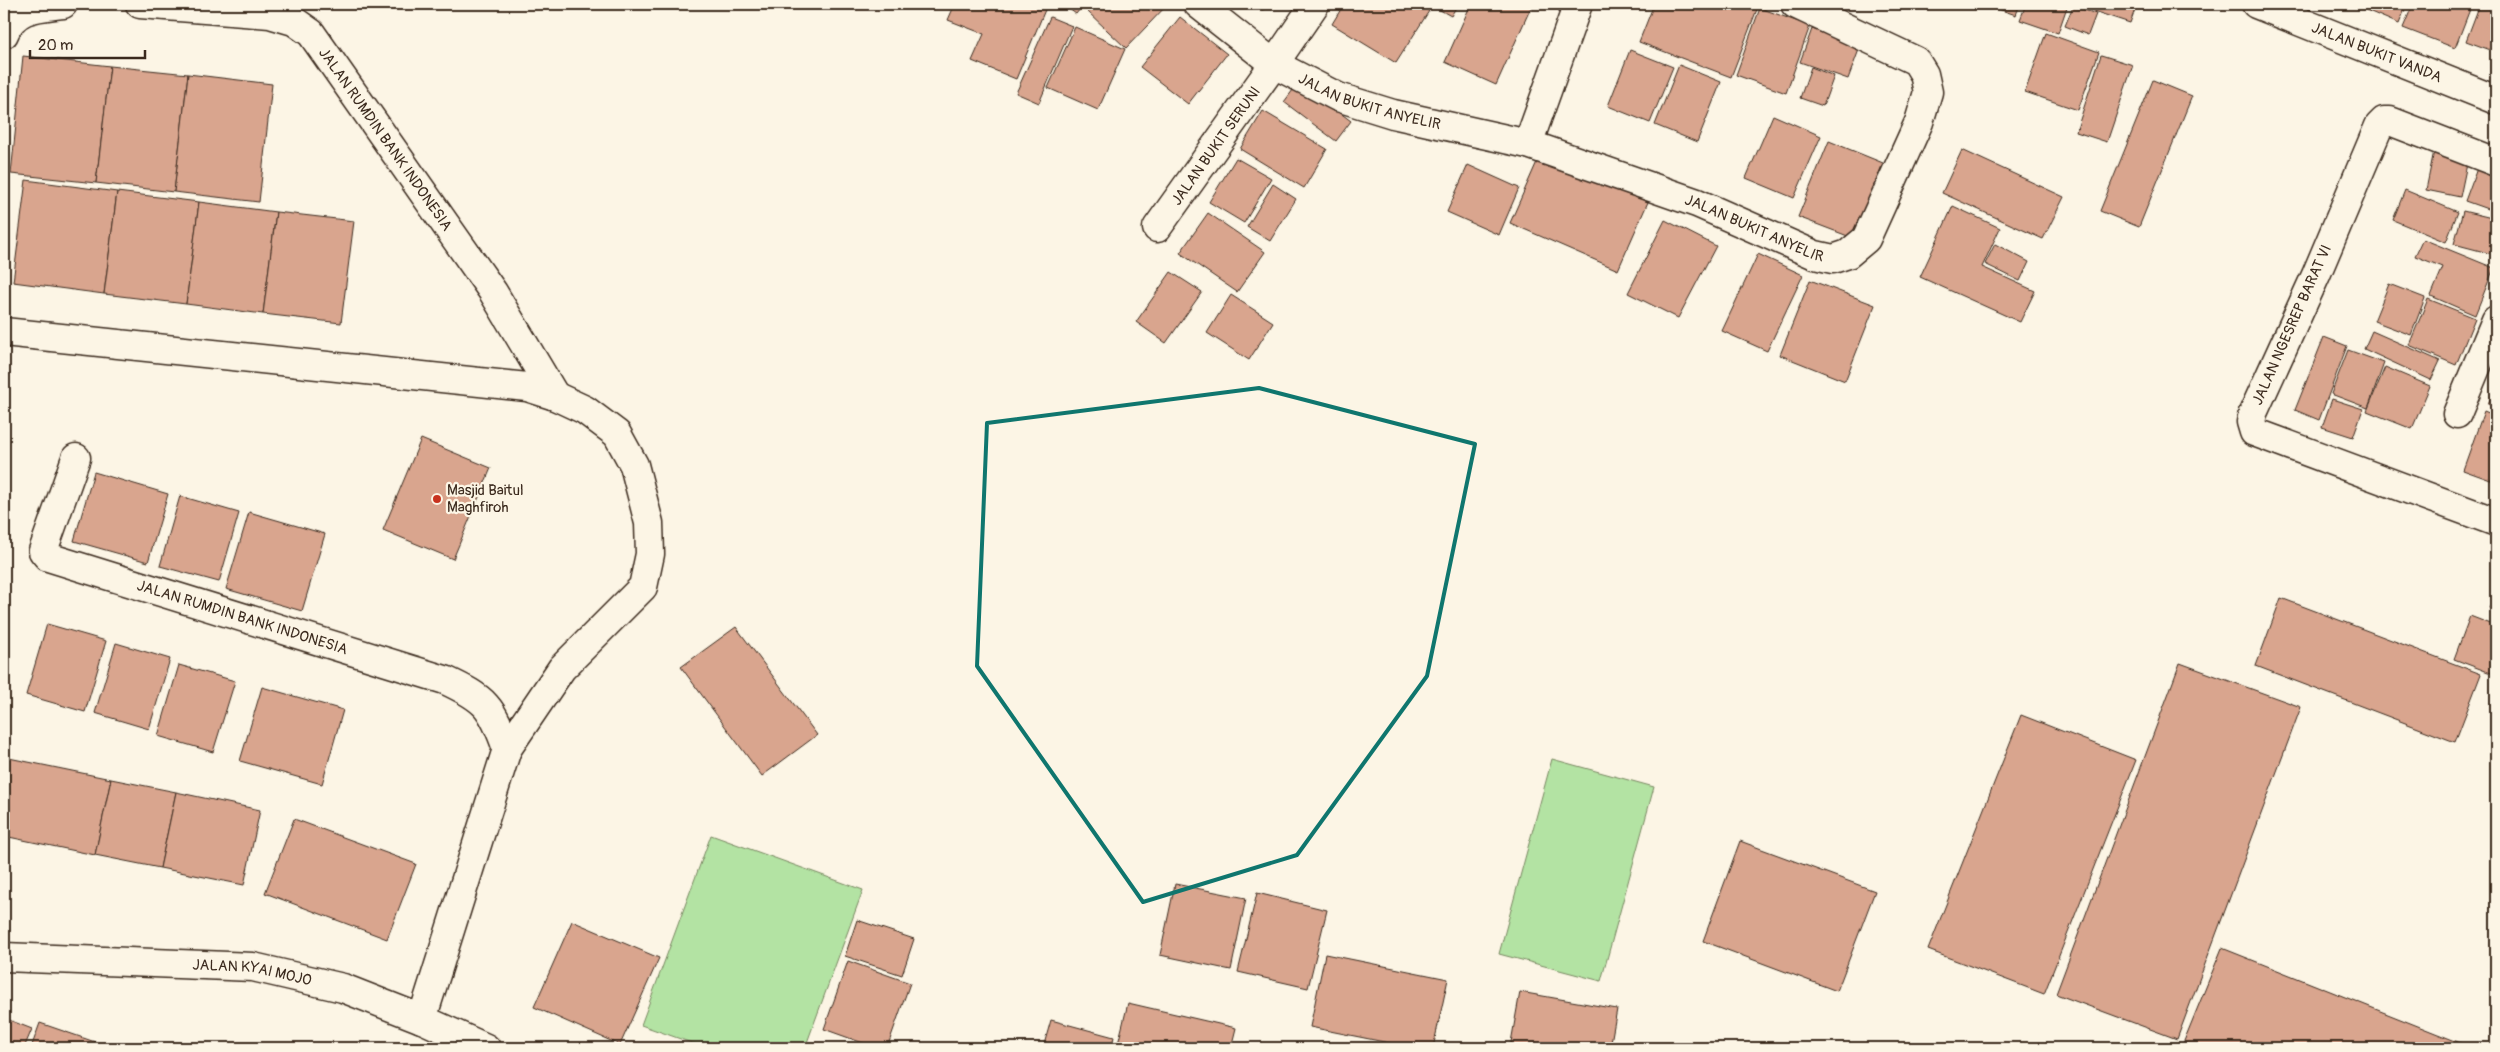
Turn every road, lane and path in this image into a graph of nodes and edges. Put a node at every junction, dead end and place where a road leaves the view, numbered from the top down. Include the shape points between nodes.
1 (63, 4) edge
2 (140, 4) edge
3 (1198, 4) edge
4 (1315, 4) edge
5 (1578, 4) edge
6 (1795, 4) edge
7 (2256, 4) edge
8 (4, 34) edge
9 (1274, 64) junction
10 (2496, 100) edge
11 (1528, 144) junction
12 (2496, 162) edge
13 (1157, 228) dead end
14 (2496, 320) edge
15 (4, 332) edge
16 (555, 396) junction
17 (2458, 414) dead end
18 (76, 458) dead end
19 (2496, 522) edge
20 (507, 748) junction
21 (4, 957) edge
22 (422, 1019) junction
23 (486, 1048) edge

1 - 8 street via 25,9 10,21
2 - 16 street, JALAN RUMDIN BANK INDONESIA via 270,14 294,20 311,33 493,292
3 - 9 street
4 - 9 street, JALAN BUKIT SERUNI
5 - 11 street
6 - 11 street, JALAN BUKIT ANYELIR via 1916,61 1924,74 1928,92 1920,122 1866,240 1848,254 1833,259 1815,256 1697,203
7 - 10 street, JALAN BUKIT VANDA
9 - 11 street, JALAN BUKIT ANYELIR via 1338,97 1384,112
9 - 13 street, JALAN BUKIT SERUNI
12 - 19 street, JALAN NGESREP BARAT VI via 2390,121 2379,126 2251,422 2254,432
14 - 17 street
15 - 16 street via 527,387
16 - 20 street via 600,420 617,434 626,448 634,465 649,523 650,554 643,587 562,668
18 - 20 street, JALAN RUMDIN BANK INDONESIA via 43,551 48,557 445,680 470,692 488,706 497,719
20 - 22 street
21 - 22 street, JALAN KYAI MOJO via 252,967 342,988
22 - 23 street, JALAN KYAI MOJO

